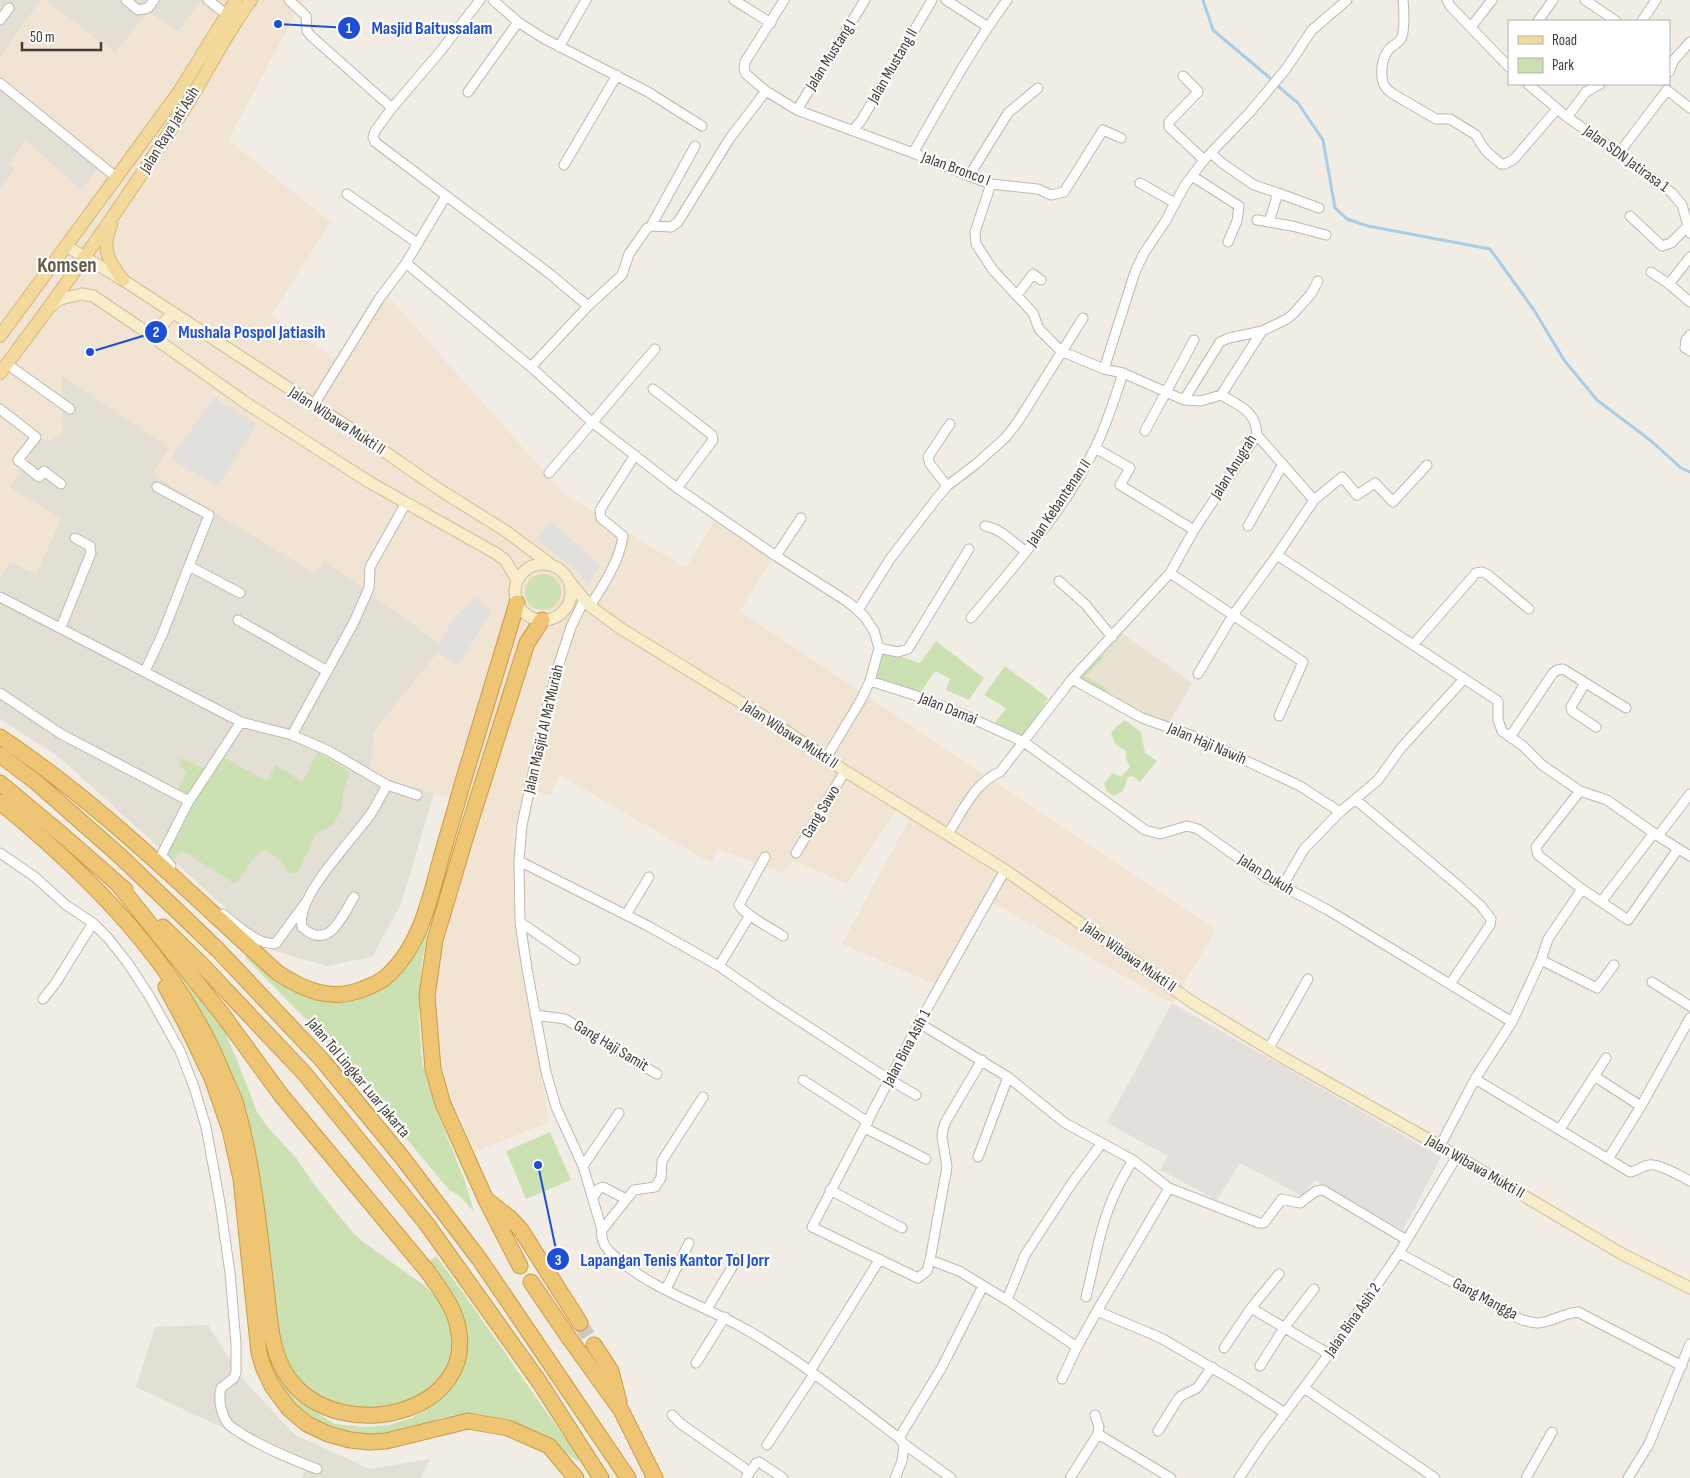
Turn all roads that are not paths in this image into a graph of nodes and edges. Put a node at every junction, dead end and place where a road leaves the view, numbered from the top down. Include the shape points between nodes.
1 (126, 0) edge
2 (154, 0) edge
3 (208, 0) edge
4 (236, 0) edge
5 (251, 0) edge
6 (288, 0) edge
7 (480, 0) edge
8 (493, 0) edge
9 (586, 0) edge
10 (734, 0) edge
11 (784, 0) edge
12 (865, 0) edge
13 (932, 0) edge
14 (946, 0) edge
15 (1008, 0) edge
16 (1347, 0) edge
17 (1403, 0) edge
18 (1447, 0) edge
19 (1492, 0) edge
20 (1552, 0) edge
21 (1586, 0) edge
22 (1656, 0) edge
23 (9, 8) dead end
24 (226, 14) junction
25 (0, 20) edge
26 (1539, 20) edge
27 (1615, 20) edge
28 (1643, 20) edge
29 (518, 22) junction
30 (771, 24) junction
31 (988, 27) junction
32 (1472, 27) junction
33 (1690, 42) edge
34 (559, 46) junction
35 (1507, 62) edge
36 (1670, 70) edge
37 (617, 75) junction
38 (1183, 76) dead end
39 (0, 83) edge
40 (1529, 85) edge
41 (1598, 85) edge
42 (1038, 88) dead end
43 (766, 91) junction
44 (468, 92) dead end
45 (392, 108) junction
46 (1690, 108) edge
47 (1557, 109) junction
48 (797, 110) junction
49 (1567, 117) junction
50 (702, 126) dead end
51 (853, 130) junction
52 (1121, 138) dead end
53 (695, 146) dead end
54 (1619, 152) junction
55 (913, 153) junction
56 (1211, 153) junction
57 (1204, 160) junction
58 (564, 165) dead end
59 (969, 176) junction
60 (1192, 176) junction
61 (116, 177) junction
62 (1140, 183) dead end
63 (991, 184) junction
64 (1278, 193) junction
65 (347, 194) dead end
66 (446, 196) junction
67 (1175, 203) junction
68 (1319, 208) dead end
69 (118, 209) junction
70 (1630, 216) dead end
71 (1257, 220) dead end
72 (1269, 222) junction
73 (651, 226) junction
74 (1689, 230) edge
75 (1326, 235) dead end
76 (1228, 242) dead end
77 (417, 243) junction
78 (66, 246) junction
79 (84, 257) junction
80 (1690, 258) edge
81 (406, 262) junction
82 (1651, 272) dead end
83 (46, 273) junction
84 (122, 280) junction
85 (1042, 280) dead end
86 (1318, 281) dead end
87 (65, 284) junction
88 (1669, 284) junction
89 (1018, 295) junction
90 (1690, 302) edge
91 (51, 306) junction
92 (588, 306) junction
93 (173, 314) junction
94 (1083, 318) dead end
95 (1262, 330) junction
96 (1690, 335) edge
97 (0, 336) edge
98 (1194, 340) dead end
99 (162, 344) junction
100 (655, 349) dead end
101 (1061, 351) junction
102 (1690, 351) edge
103 (531, 367) junction
104 (3, 368) edge
105 (1104, 368) junction
106 (1123, 373) junction
107 (653, 389) dead end
108 (1166, 393) junction
109 (1221, 395) junction
110 (1184, 400) junction
111 (313, 406) junction
112 (70, 409) dead end
113 (0, 410) edge
114 (593, 423) junction
115 (950, 424) dead end
116 (1145, 431) dead end
117 (1257, 435) junction
118 (1095, 448) junction
119 (635, 455) junction
120 (1283, 464) junction
121 (1427, 465) dead end
122 (549, 472) dead end
123 (61, 484) dead end
124 (157, 486) dead end
125 (947, 486) junction
126 (677, 488) junction
127 (1314, 500) junction
128 (406, 503) junction
129 (801, 518) dead end
130 (985, 526) dead end
131 (1248, 526) dead end
132 (1194, 530) junction
133 (75, 538) dead end
134 (969, 549) dead end
135 (1026, 552) junction
136 (1277, 555) junction
137 (776, 556) junction
138 (550, 564) junction
139 (189, 566) junction
140 (1170, 573) junction
141 (517, 580) junction
142 (569, 581) junction
143 (1059, 582) dead end
144 (240, 593) dead end
145 (0, 597) edge
146 (587, 603) junction
147 (517, 604) junction
148 (1529, 609) dead end
149 (858, 610) junction
150 (561, 613) junction
151 (1233, 615) junction
152 (971, 618) dead end
153 (238, 620) dead end
154 (542, 620) junction
155 (61, 627) junction
156 (1112, 637) junction
157 (1413, 645) junction
158 (879, 648) junction
159 (145, 671) junction
160 (327, 671) junction
161 (1198, 674) dead end
162 (1072, 679) junction
163 (1464, 679) junction
164 (870, 681) junction
165 (1585, 683) junction
166 (0, 693) edge
167 (1626, 708) dead end
168 (1279, 716) dead end
169 (241, 722) junction
170 (1596, 727) dead end
171 (292, 735) junction
172 (0, 737) edge
173 (1510, 737) junction
174 (1024, 742) junction
175 (0, 754) edge
176 (826, 758) junction
177 (845, 771) junction
178 (0, 783) edge
179 (387, 785) junction
180 (1580, 791) junction
181 (1690, 794) edge
182 (417, 795) dead end
183 (1356, 800) junction
184 (189, 801) junction
185 (0, 802) edge
186 (0, 812) edge
187 (1340, 812) junction
188 (948, 834) junction
189 (1656, 835) junction
190 (1678, 849) junction
191 (0, 853) edge
192 (796, 853) dead end
193 (1690, 856) edge
194 (765, 857) dead end
195 (519, 861) junction
196 (1005, 870) junction
197 (649, 876) dead end
198 (117, 883) junction
199 (1282, 887) junction
200 (1582, 889) junction
201 (354, 897) dead end
202 (1601, 902) junction
203 (304, 905) junction
204 (626, 915) junction
205 (750, 915) junction
206 (520, 922) junction
207 (93, 924) junction
208 (783, 936) dead end
209 (575, 960) dead end
210 (1541, 960) junction
211 (1614, 965) dead end
212 (719, 966) junction
213 (1308, 980) dead end
214 (1652, 982) dead end
215 (1450, 984) junction
216 (43, 999) dead end
217 (1690, 1006) edge
218 (535, 1015) junction
219 (1690, 1018) edge
220 (1512, 1022) junction
221 (919, 1023) junction
222 (1269, 1048) junction
223 (1606, 1058) dead end
224 (982, 1060) junction
225 (657, 1074) dead end
226 (1594, 1076) junction
227 (1008, 1077) junction
228 (1475, 1079) junction
229 (803, 1080) dead end
230 (890, 1080) junction
231 (916, 1095) dead end
232 (703, 1097) dead end
233 (1636, 1103) dead end
234 (619, 1114) dead end
235 (866, 1125) junction
236 (1561, 1127) junction
237 (1102, 1144) junction
238 (1440, 1146) junction
239 (1607, 1155) junction
240 (1457, 1156) junction
241 (978, 1157) dead end
242 (926, 1159) dead end
243 (1133, 1160) junction
244 (583, 1166) junction
245 (1690, 1181) edge
246 (1169, 1188) junction
247 (830, 1190) junction
248 (593, 1198) junction
249 (626, 1199) junction
250 (486, 1200) junction
251 (902, 1228) dead end
252 (602, 1230) junction
253 (1407, 1240) junction
254 (689, 1243) dead end
255 (1400, 1253) junction
256 (737, 1258) dead end
257 (880, 1259) junction
258 (930, 1260) junction
259 (520, 1266) dead end
260 (1279, 1274) dead end
261 (531, 1282) dead end
262 (983, 1286) junction
263 (1690, 1288) edge
264 (666, 1289) junction
265 (1314, 1289) dead end
266 (1086, 1297) dead end
267 (1008, 1300) junction
268 (1251, 1308) junction
269 (708, 1309) junction
270 (1096, 1310) junction
271 (724, 1317) junction
272 (580, 1324) tunnel mouth
273 (1284, 1328) junction
274 (1690, 1344) edge
275 (594, 1345) tunnel mouth
276 (1077, 1346) junction
277 (1224, 1348) dead end
278 (1329, 1354) junction
279 (696, 1363) dead end
280 (1260, 1366) dead end
281 (1682, 1366) junction
282 (1212, 1367) junction
283 (812, 1373) junction
284 (1062, 1379) dead end
285 (1304, 1388) junction
286 (621, 1410) junction
287 (1285, 1414) junction
288 (1095, 1415) dead end
289 (672, 1416) dead end
290 (1158, 1431) dead end
291 (1552, 1432) dead end
292 (1098, 1434) junction
293 (901, 1441) junction
294 (767, 1445) dead end
295 (317, 1469) dead end
296 (748, 1475) edge
297 (576, 1478) edge
298 (601, 1478) edge
299 (628, 1478) edge
300 (655, 1478) edge
301 (783, 1478) edge
302 (895, 1478) edge
303 (952, 1478) edge
304 (1070, 1478) edge
305 (1171, 1478) edge
306 (1239, 1478) edge
307 (1435, 1478) edge
308 (1526, 1478) edge
309 (1628, 1478) edge

1 - 2 street via 138,10 148,8
3 - 24 street
4 - 24 main road, Jalan Raya Jati Asih
5 - 69 main road, Jalan Raya Jati Asih via 222,42 184,110
6 - 45 street via 306,16 307,31 311,36
7 - 45 street
8 - 29 street
9 - 34 street
10 - 30 street
11 - 30 street
12 - 48 street, Jalan Mustang I
13 - 51 street, Jalan Mustang II
14 - 31 street
15 - 31 street
16 - 56 street via 1312,30 1286,69
17 - 47 street via 1403,32 1385,54 1382,68 1386,89 1393,94 1436,119 1450,119 1476,135 1484,148 1502,164 1514,159
18 - 32 street
19 - 32 street
20 - 26 street
21 - 27 street
22 - 28 street
23 - 25 street
24 - 61 main road, Jalan Raya Jati Asih via 179,92
29 - 34 street
29 - 44 street
30 - 43 street, Jalan Bronco I via 748,56 744,69
31 - 55 street
32 - 35 street
33 - 36 street
34 - 37 street
37 - 50 street
37 - 58 street
38 - 57 street via 1198,92 1169,125
39 - 61 street
40 - 47 street, Jalan SDN Jatirasa 1
41 - 49 street via 1586,92
42 - 59 street via 1008,114
43 - 48 street, Jalan Bronco I
43 - 73 street via 730,138 678,222 669,228
45 - 66 street via 375,131 375,142
46 - 54 street via 1667,90
47 - 49 street, Jalan SDN Jatirasa 1
48 - 51 street, Jalan Bronco I
49 - 54 street, Jalan SDN Jatirasa 1
51 - 55 street, Jalan Bronco I
52 - 63 street, Jalan Bronco I via 1103,130 1064,192 1051,195 1032,188
53 - 73 street
54 - 74 street, Jalan SDN Jatirasa 1 via 1672,193 1682,205
55 - 59 street, Jalan Bronco I
56 - 57 street
56 - 64 street via 1254,185
57 - 60 street
59 - 63 street, Jalan Bronco I
60 - 67 street
60 - 76 street via 1239,206
61 - 78 main road, Jalan Raya Jati Asih
62 - 67 street
63 - 89 street via 976,232 976,244 993,270
64 - 68 street
64 - 72 street
65 - 77 street
66 - 77 street
66 - 92 street
67 - 105 street via 1135,272
69 - 79 main road, Jalan Raya Jati Asih
69 - 84 main road via 106,249 111,265
70 - 74 street via 1662,246
71 - 72 street
72 - 75 street
73 - 92 street via 629,254 622,275
77 - 81 street
78 - 79 main road
78 - 83 main road, Jalan Raya Jati Asih
79 - 84 main road, Jalan Wibawa Mukti II
79 - 87 main road, Jalan Raya Jati Asih
80 - 88 street
81 - 103 street
81 - 111 street via 379,299
82 - 88 street
83 - 87 main road via 51,269 60,270
83 - 97 main road, Jalan Raya Jati Asih
84 - 93 main road, Jalan Wibawa Mukti II
85 - 89 street via 1033,274
86 - 95 street via 1293,314
87 - 91 main road, Jalan Raya Jati Asih
88 - 90 street
89 - 101 street via 1033,313 1039,329
91 - 99 main road via 72,296 93,296
91 - 104 main road, Jalan Raya Jati Asih
92 - 103 street
93 - 99 main road via 160,328
93 - 111 main road, Jalan Wibawa Mukti II
94 - 101 street
95 - 109 street
95 - 110 street via 1220,342
96 - 102 street via 1685,348
98 - 108 street
99 - 128 main road via 246,403
100 - 114 street
101 - 105 street
101 - 125 street via 1018,423 976,464
103 - 114 street
104 - 112 street
105 - 106 street
106 - 108 street
106 - 118 street, Jalan Kebantenan II
107 - 126 street via 712,435 712,440
108 - 110 street
108 - 116 street
109 - 110 street via 1201,401
109 - 117 street, Jalan Anugrah via 1250,413 1257,424
111 - 138 main road, Jalan Wibawa Mukti II via 504,530
113 - 123 street via 36,436 18,460 39,477 44,471
114 - 119 street
114 - 122 street
115 - 125 street via 928,457
117 - 120 street
117 - 132 street, Jalan Anugrah
118 - 132 street via 1130,468 1120,485
118 - 135 street, Jalan Kebantenan II via 1053,517
119 - 126 street
119 - 146 street, Jalan Masjid Al Ma'Muriah via 600,510 601,518 623,536 605,583
120 - 127 street
120 - 131 street
121 - 127 street via 1393,502 1375,483 1357,495 1342,476
124 - 139 street via 209,514
125 - 149 street via 890,559
126 - 137 street
127 - 136 street
128 - 141 main road via 497,554 505,560
128 - 160 street via 370,567 369,588
129 - 137 street
130 - 135 street via 997,530
132 - 140 street, Jalan Anugrah
133 - 155 street via 90,546 92,553
134 - 158 street via 908,649 898,652
135 - 152 street, Jalan Kebantenan II
136 - 151 street
136 - 157 street
137 - 149 street
138 - 141 main road via 531,566
138 - 142 main road via 562,570
139 - 144 street
139 - 159 street
140 - 151 street
140 - 156 street, Jalan Anugrah
141 - 147 main road via 514,592
142 - 146 main road, Jalan Wibawa Mukti II
142 - 150 main road via 571,593
143 - 156 street via 1085,604
145 - 155 street
146 - 150 main road
146 - 176 main road, Jalan Wibawa Mukti II via 620,628
146 - 195 street, Jalan Masjid Al Ma'Muriah via 571,627 546,712 522,825
147 - 154 main road via 532,618
147 - 172 highway via 424,918 413,942 393,970 377,984 354,993 320,994 278,973 124,833 34,760
148 - 157 street via 1487,574 1479,572
149 - 158 street via 874,630
150 - 154 main road via 552,619
151 - 161 street
151 - 168 street via 1303,662
153 - 160 street
154 - 250 highway via 527,643 465,839 435,940 426,996 433,1069 443,1104
155 - 159 street
156 - 162 street, Jalan Anugrah
157 - 163 street
158 - 164 street
159 - 169 street
160 - 171 street
162 - 174 street, Jalan Anugrah
162 - 187 street, Jalan Haji Nawih via 1142,718 1193,736 1300,786
163 - 173 street via 1498,701 1498,720 1502,731
163 - 183 street via 1401,748 1378,780
164 - 174 street, Jalan Damai via 946,708
164 - 176 street
165 - 167 street
165 - 170 street via 1571,707
165 - 173 street via 1563,668 1557,670
166 - 184 street via 61,734
169 - 171 street
169 - 184 street
171 - 179 street via 329,751
173 - 180 street via 1542,765
174 - 188 street, Jalan Anugrah via 1000,772 980,785
174 - 199 street, Jalan Dukuh via 1144,830 1160,834 1187,826 1198,829
175 - 299 highway, Jalan Tol Lingkar Luar Jakarta via 120,856 218,950 323,1061 402,1156 480,1260
176 - 177 main road, Jalan Wibawa Mukti II
177 - 188 main road, Jalan Wibawa Mukti II
177 - 192 street, Gang Sawo
178 - 198 highway
179 - 182 street
179 - 203 street via 372,813 326,871
180 - 189 street via 1607,800
180 - 200 street via 1536,847 1538,855
181 - 189 street
183 - 187 street
183 - 215 street via 1460,887 1490,919 1490,925
184 - 203 street via 163,857 218,911 257,939 270,944 276,943
185 - 198 highway via 73,865 121,914 178,988 214,1051 235,1103 247,1148 272,1335 278,1359 289,1379 319,1405 353,1415 391,1413 428,1398 444,1384 456,1363 457,1322 447,1300 428,1272 281,1095 222,1014
186 - 297 highway via 94,898 120,928 168,991 198,1049 230,1130 241,1179 259,1353 272,1386 289,1409 307,1424 350,1440 386,1441 468,1421 508,1428 548,1446
187 - 199 street via 1304,849
188 - 196 main road, Jalan Wibawa Mukti II
189 - 190 street
189 - 202 street
190 - 193 street
190 - 202 street via 1628,920
191 - 207 street
194 - 205 street via 739,905
195 - 204 street
195 - 206 street, Jalan Masjid Al Ma'Muriah
196 - 221 street, Jalan Bina Asih 1
196 - 222 main road, Jalan Wibawa Mukti II via 1192,1002
197 - 204 street
198 - 298 highway via 202,965 311,1081 426,1223 540,1383
199 - 215 street, Jalan Dukuh via 1328,910
200 - 202 street
200 - 210 street via 1548,939
201 - 203 street via 333,930 323,935 302,927
204 - 212 street
205 - 208 street
205 - 212 street
206 - 209 street
206 - 218 street, Jalan Masjid Al Ma'Muriah
207 - 216 street
207 - 295 street via 126,962 163,1020 180,1051 206,1127 230,1272 236,1344 236,1372 234,1378 221,1388 222,1411 230,1425 255,1442
210 - 211 street via 1597,988
210 - 220 street
212 - 230 street
213 - 222 street
214 - 217 street
215 - 220 street, Jalan Dukuh
218 - 225 street, Gang Haji Samit via 565,1019
218 - 244 street, Jalan Masjid Al Ma'Muriah via 556,1107
219 - 239 street via 1641,1106
220 - 228 street
221 - 224 street
221 - 230 street, Jalan Bina Asih 1
222 - 238 main road, Jalan Wibawa Mukti II
223 - 226 street
224 - 227 street
224 - 258 street via 943,1129 947,1167
226 - 233 street
226 - 236 street
227 - 237 street via 1065,1123
227 - 241 street
228 - 236 street
228 - 238 street
229 - 235 street
230 - 231 street
230 - 235 street, Jalan Bina Asih 1
232 - 249 street via 662,1161 661,1178 655,1187 634,1190
234 - 244 street
235 - 242 street
235 - 247 street, Jalan Bina Asih 1
236 - 239 street
237 - 243 street
237 - 267 street via 1025,1255
238 - 240 main road, Jalan Wibawa Mukti II
239 - 245 street via 1630,1172 1654,1165
240 - 253 street, Jalan Bina Asih 2
240 - 263 main road, Jalan Wibawa Mukti II via 1622,1254
243 - 246 street
243 - 266 street via 1109,1208
244 - 248 street, Jalan Masjid Al Ma'Muriah
246 - 253 street via 1259,1223 1264,1223 1282,1199 1300,1204 1316,1191 1324,1190
246 - 270 street
247 - 251 street
247 - 257 street, Jalan Bina Asih 1 via 812,1227
248 - 249 street via 603,1187
248 - 252 street, Jalan Masjid Al Ma'Muriah
249 - 252 street
250 - 259 highway
250 - 272 highway via 521,1230
252 - 264 street, Jalan Masjid Al Ma'Muriah via 603,1241 614,1255 646,1279
253 - 255 street, Jalan Bina Asih 2
254 - 264 street
255 - 278 street, Jalan Bina Asih 2
255 - 281 street, Gang Mangga via 1522,1320 1538,1323 1578,1312
256 - 269 street
257 - 258 street via 918,1278 927,1271
257 - 283 street
258 - 262 street
260 - 268 street
261 - 286 highway
262 - 267 street
262 - 293 street
264 - 269 street, Jalan Masjid Al Ma'Muriah
265 - 273 street
267 - 276 street
268 - 273 street
268 - 277 street
269 - 271 street, Jalan Masjid Al Ma'Muriah
270 - 276 street
270 - 282 street via 1161,1338
271 - 279 street
271 - 283 street, Jalan Masjid Al Ma'Muriah
273 - 278 street
273 - 280 street
274 - 281 street
275 - 286 highway via 611,1371
276 - 284 street
278 - 285 street, Jalan Bina Asih 2
281 - 309 street via 1648,1444
282 - 287 street
282 - 290 street via 1197,1388 1178,1399
283 - 293 street, Jalan Masjid Al Ma'Muriah
283 - 294 street
285 - 287 street, Jalan Bina Asih 2
285 - 307 street
286 - 300 highway
287 - 306 street, Jalan Bina Asih 2
288 - 292 street
289 - 296 street
291 - 308 street
292 - 304 street
292 - 305 street
293 - 302 street via 902,1461
293 - 303 street, Jalan Masjid Al Ma'Muriah
296 - 301 street via 759,1462

